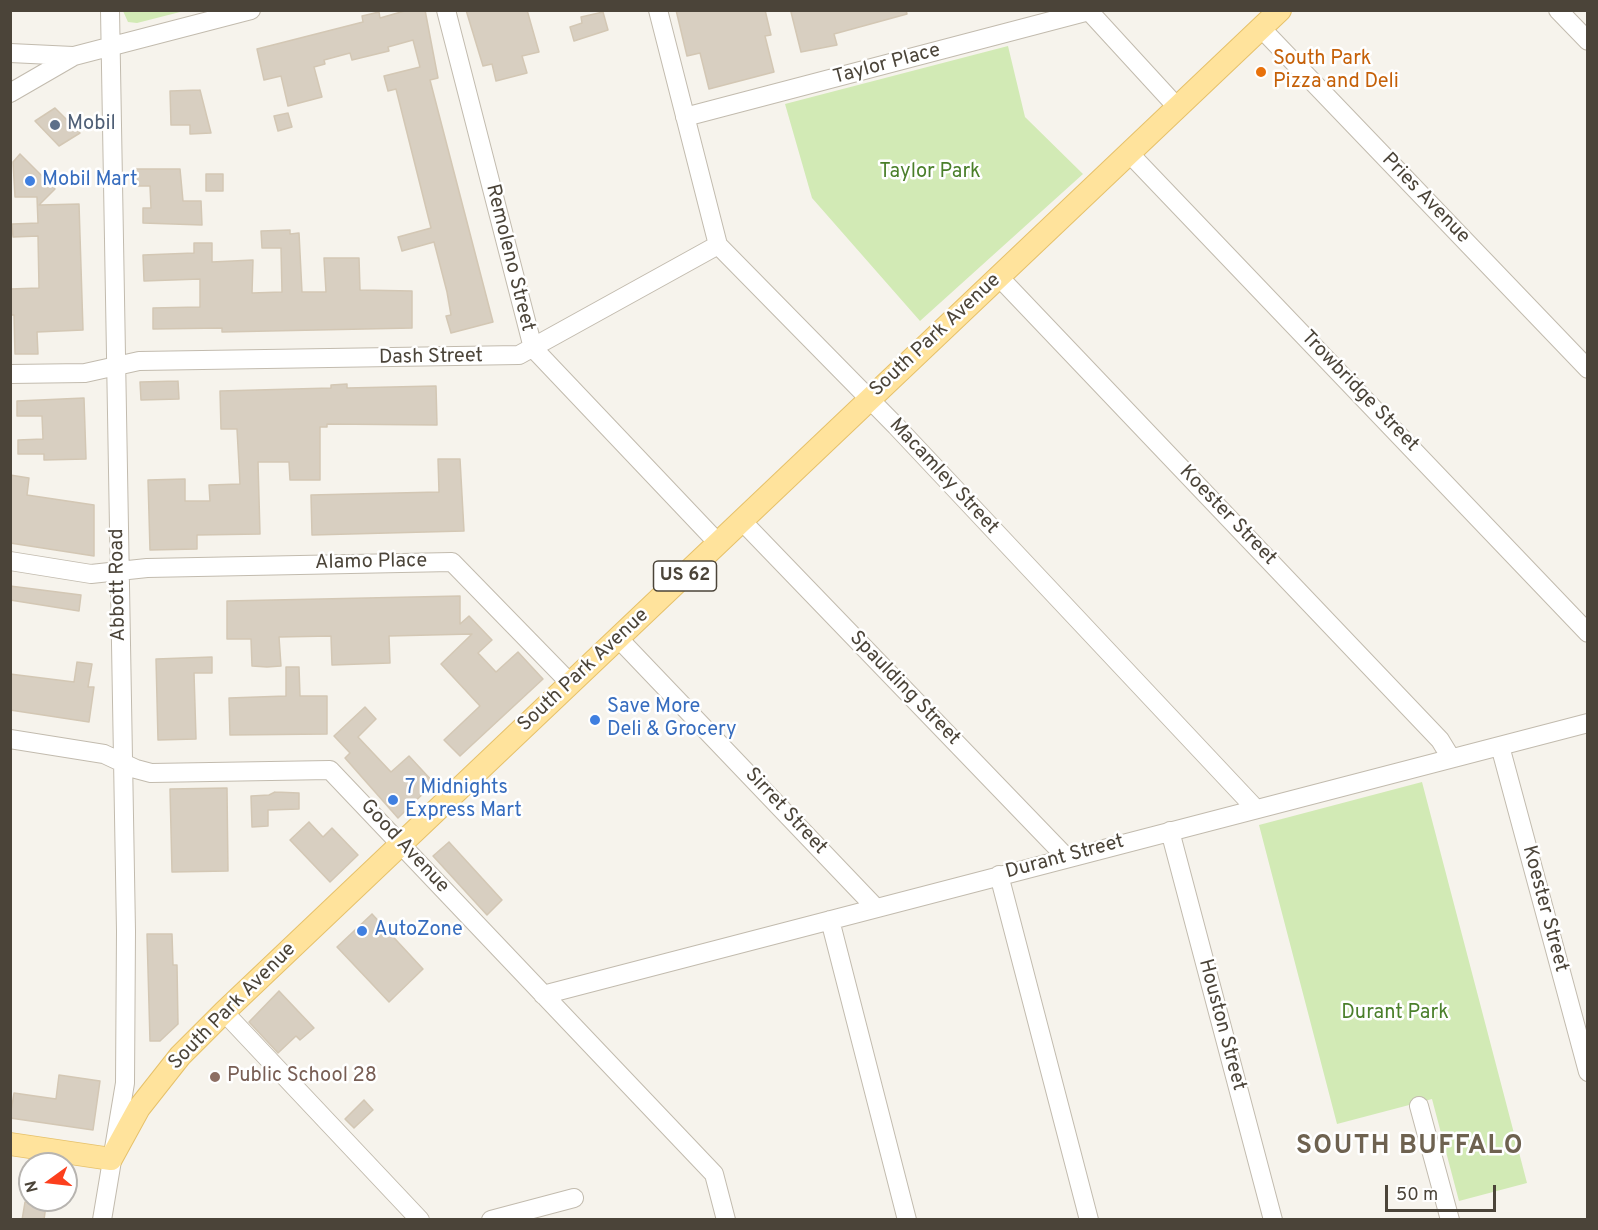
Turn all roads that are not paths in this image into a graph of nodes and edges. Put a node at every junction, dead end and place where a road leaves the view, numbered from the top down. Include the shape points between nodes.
1 (110, 10) edge
2 (251, 10) edge
3 (446, 10) edge
4 (658, 10) edge
5 (1280, 10) edge
6 (1558, 10) edge
7 (1089, 11) edge
8 (1261, 28) junction
9 (1587, 41) edge
10 (110, 46) junction
11 (10, 54) edge
12 (74, 56) junction
13 (10, 93) edge
14 (1177, 107) junction
15 (685, 117) junction
16 (1129, 153) junction
17 (718, 245) junction
18 (999, 277) junction
19 (532, 348) junction
20 (116, 366) junction
21 (1587, 369) edge
22 (10, 374) edge
23 (869, 399) junction
24 (742, 521) junction
25 (718, 544) junction
26 (10, 561) edge
27 (119, 572) junction
28 (1587, 633) edge
29 (618, 639) junction
30 (571, 684) junction
31 (1587, 723) edge
32 (10, 740) edge
33 (1500, 746) junction
34 (1451, 758) junction
35 (122, 761) junction
36 (1256, 809) junction
37 (1170, 831) junction
38 (401, 844) junction
39 (1066, 857) junction
40 (999, 875) junction
41 (876, 908) junction
42 (830, 920) junction
43 (543, 995) junction
44 (224, 1012) junction
45 (1587, 1072) edge
46 (1419, 1106) dead end
47 (10, 1143) edge
48 (111, 1159) junction
49 (574, 1198) dead end
50 (102, 1220) edge
51 (420, 1220) edge
52 (490, 1220) edge
53 (726, 1220) edge
54 (907, 1220) edge
55 (1089, 1220) edge
56 (1273, 1220) edge
57 (1450, 1220) edge

1 - 10 street, Abbott Road
2 - 10 street
3 - 19 street, Remoleno Street
4 - 15 street, Macamley Street
5 - 8 main road, South Park Avenue / US 62
6 - 9 street
7 - 14 street
7 - 15 street, Taylor Place
8 - 14 main road, South Park Avenue / US 62
8 - 21 street, Pries Avenue
10 - 12 street
10 - 20 street, Abbott Road
11 - 12 street
12 - 13 street
14 - 16 main road, South Park Avenue / US 62
15 - 17 street, Macamley Street
16 - 18 main road, South Park Avenue / US 62
16 - 28 street, Trowbridge Street
17 - 19 street, Dash Street
17 - 23 street, Macamley Street
18 - 23 main road, South Park Avenue / US 62
18 - 34 street, Koester Street via 1432,731
19 - 20 street, Dash Street via 519,355 499,356 139,361
19 - 25 street, Remoleno Street
20 - 22 street, Dash Street via 85,373
20 - 27 street, Abbott Road
23 - 24 main road, South Park Avenue / US 62
23 - 36 street, Macamley Street
24 - 25 main road, South Park Avenue / US 62
24 - 39 street, Spaulding Street
25 - 29 main road, South Park Avenue / US 62
26 - 27 street, Alamo Place via 91,574
27 - 30 street, Alamo Place via 147,568 452,562
27 - 35 street, Abbott Road
29 - 30 main road, South Park Avenue / US 62
29 - 41 street, Sirret Street
30 - 38 main road, South Park Avenue / US 62
31 - 33 street, Durant Street
32 - 35 street, Good Avenue via 104,754
33 - 34 street, Durant Street
33 - 45 street, Koester Street
34 - 36 street, Durant Street
35 - 38 street, Good Avenue via 151,773 330,770
35 - 48 street, Abbott Road via 125,1083
36 - 37 street, Durant Street
37 - 39 street, Durant Street
37 - 56 street, Houston Street
38 - 43 street, Good Avenue
38 - 44 main road, South Park Avenue / US 62
39 - 40 street, Durant Street
40 - 41 street, Durant Street
40 - 55 street
41 - 42 street, Durant Street
42 - 43 street, Durant Street
42 - 54 street
43 - 53 street, Good Avenue via 714,1174
44 - 48 main road, South Park Avenue / US 62 via 180,1056 146,1100
44 - 51 street
46 - 57 street
47 - 48 main road
48 - 50 street, South Park Avenue
49 - 52 street

